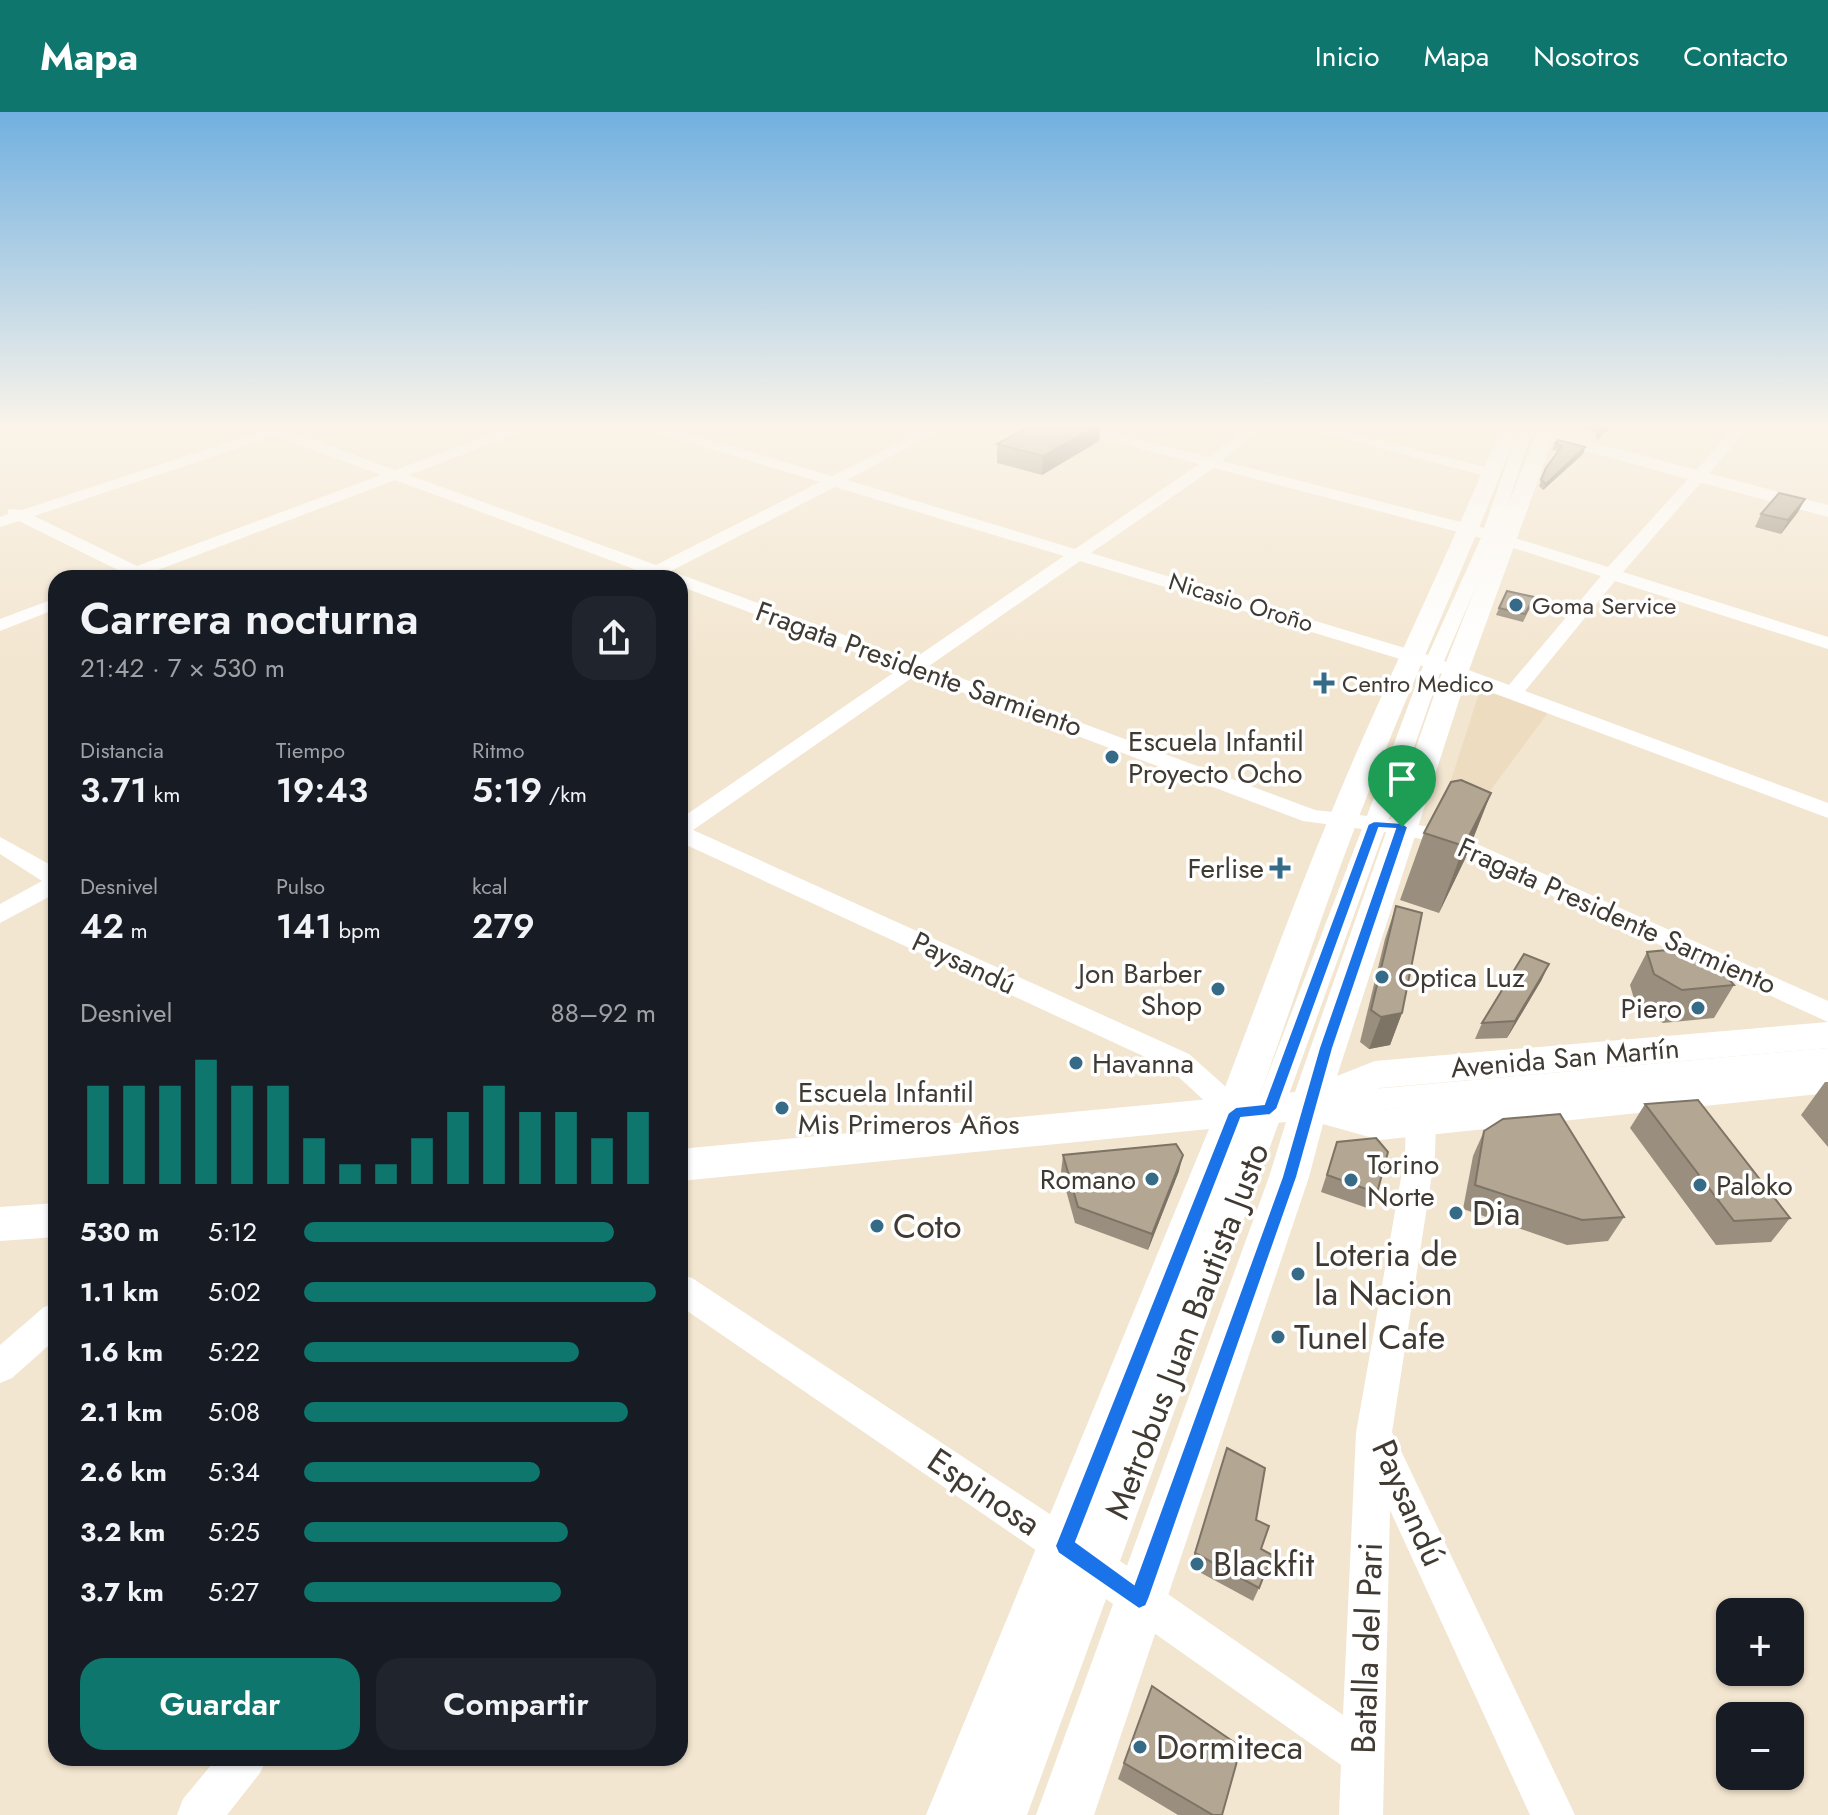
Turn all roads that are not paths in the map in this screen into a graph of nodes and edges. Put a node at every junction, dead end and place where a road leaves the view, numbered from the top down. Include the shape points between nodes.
1 (56, 503) edge
2 (319, 503) edge
3 (467, 503) edge
4 (793, 503) edge
5 (911, 503) edge
6 (1153, 503) edge
7 (1369, 503) edge
8 (1491, 503) edge
9 (1500, 503) edge
10 (1676, 503) edge
11 (1801, 503) edge
12 (0, 506) edge
13 (1828, 511) edge
14 (21, 515) junction
15 (0, 522) edge
16 (1488, 535) junction
17 (1082, 553) junction
18 (123, 570) edge
19 (149, 570) edge
20 (643, 570) edge
21 (670, 570) edge
22 (1612, 574) junction
23 (688, 583) edge
24 (48, 606) edge
25 (0, 625) edge
26 (1828, 643) edge
27 (1434, 662) junction
28 (917, 667) junction
29 (1513, 692) junction
30 (1828, 811) edge
31 (1373, 824) junction
32 (688, 825) edge
33 (688, 835) edge
34 (0, 844) edge
35 (48, 876) edge
36 (48, 886) edge
37 (0, 915) edge
38 (1828, 1012) edge
39 (1828, 1035) edge
40 (1828, 1058) edge
41 (1828, 1079) edge
42 (1271, 1109) junction
43 (1421, 1121) junction
44 (688, 1164) edge
45 (48, 1221) edge
46 (0, 1224) edge
47 (688, 1293) edge
48 (48, 1325) edge
49 (0, 1367) edge
50 (1374, 1433) junction
51 (1100, 1572) junction
52 (1364, 1755) junction
53 (239, 1766) edge
54 (199, 1815) edge
55 (955, 1815) edge
56 (1005, 1815) edge
57 (1065, 1815) edge
58 (1361, 1815) edge
59 (1553, 1815) edge

1 - 14 street
2 - 19 street
3 - 20 street
4 - 21 street
5 - 17 street, Nicasio Oroño
6 - 17 street
7 - 16 street
8 - 16 main road
9 - 16 main road
10 - 22 street
11 - 13 main road
12 - 14 street
14 - 15 street
14 - 18 street
16 - 22 street
16 - 27 main road
16 - 27 main road
16 - 27 street
17 - 27 street, Nicasio Oroño
17 - 28 street
22 - 26 street
22 - 29 street
23 - 28 street, Fragata Presidente Sarmiento
24 - 25 street
27 - 29 street, Nicasio Oroño
27 - 31 main road
27 - 31 main road
28 - 31 street, Fragata Presidente Sarmiento via 1311,816
28 - 32 street
29 - 30 street, Nicasio Oroño
31 - 38 street, Fragata Presidente Sarmiento via 1440,836
31 - 42 main road
31 - 42 main road
33 - 42 street, Paysandú via 1179,1061
34 - 35 street
36 - 37 street
39 - 42 main road, Avenida San Martín via 1375,1075
40 - 42 street
41 - 43 main road, Avenida San Martín
42 - 43 main road, Avenida San Martín via 1380,1125
42 - 44 main road, Avenida San Martín
42 - 51 main road
42 - 51 main road via 1289,1177
43 - 50 street, Paysandú via 1420,1155
45 - 46 main road
47 - 51 street, Espinosa
48 - 49 street
50 - 52 street, Batalla del Pari
50 - 59 street, Paysandú
51 - 52 street, Espinosa
51 - 55 main road
51 - 56 street
51 - 57 main road
52 - 58 street, Batalla del Pari
53 - 54 street

